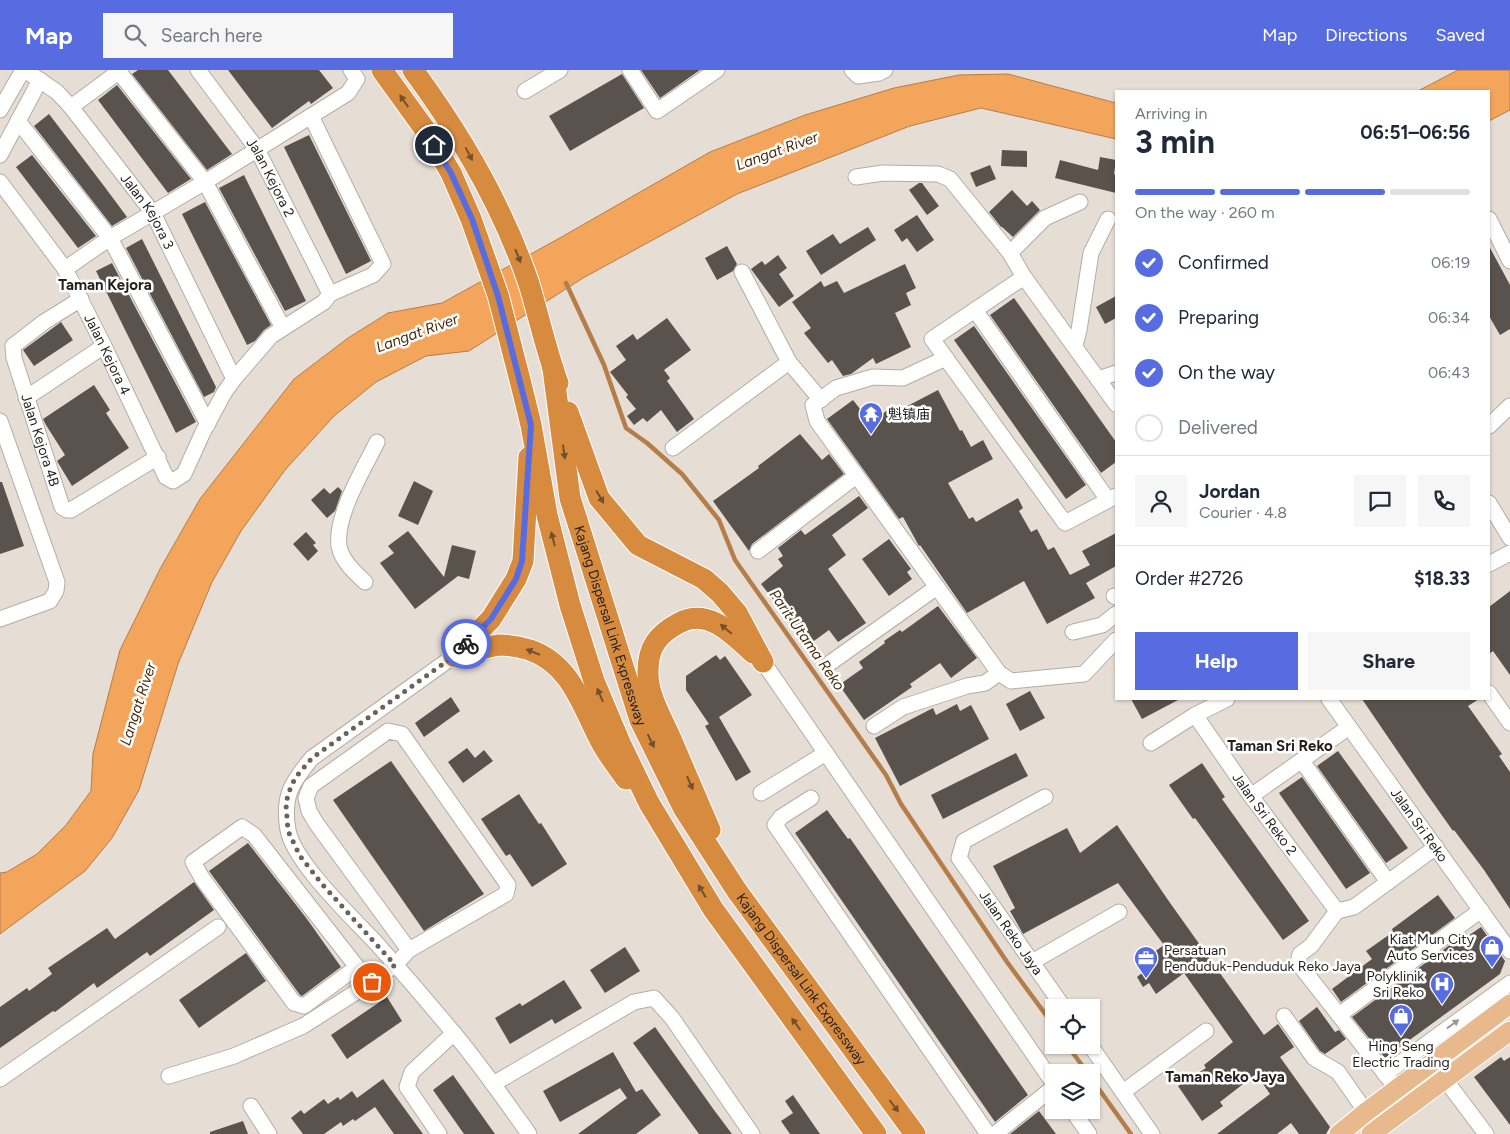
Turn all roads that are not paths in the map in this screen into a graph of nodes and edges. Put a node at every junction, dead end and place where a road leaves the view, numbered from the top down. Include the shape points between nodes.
1 (24, 70) edge
2 (198, 70) edge
3 (382, 70) edge
4 (412, 70) edge
5 (560, 70) edge
6 (630, 70) edge
7 (717, 70) edge
8 (852, 70) edge
9 (885, 70) edge
10 (120, 71) edge
11 (354, 75) edge
12 (40, 80) junction
13 (525, 91) dead end
14 (71, 107) junction
15 (0, 110) edge
16 (311, 116) junction
17 (18, 121) junction
18 (257, 149) junction
19 (0, 155) edge
20 (856, 176) dead end
21 (0, 182) edge
22 (205, 182) junction
23 (1080, 202) dead end
24 (153, 213) junction
25 (1108, 219) dead end
26 (1490, 221) edge
27 (110, 238) junction
28 (1010, 253) junction
29 (1510, 261) edge
30 (65, 269) junction
31 (742, 272) dead end
32 (1024, 277) junction
33 (330, 294) junction
34 (81, 299) junction
35 (975, 310) junction
36 (283, 328) junction
37 (104, 346) junction
38 (1074, 346) junction
39 (946, 358) junction
40 (788, 362) junction
41 (553, 369) junction
42 (1115, 373) edge
43 (234, 379) junction
44 (1098, 379) junction
45 (26, 398) junction
46 (821, 400) junction
47 (1115, 403) edge
48 (1510, 406) edge
49 (0, 421) edge
50 (208, 424) junction
51 (531, 425) junction
52 (1490, 425) edge
53 (378, 442) dead end
54 (673, 448) dead end
55 (158, 457) junction
56 (856, 476) junction
57 (1112, 498) edge
58 (1490, 505) edge
59 (1510, 538) edge
60 (758, 551) dead end
61 (1510, 553) edge
62 (1490, 563) edge
63 (365, 582) dead end
64 (937, 588) junction
65 (1115, 615) edge
66 (0, 619) edge
67 (1074, 632) dead end
68 (1115, 641) edge
69 (454, 656) junction
70 (763, 662) junction
71 (830, 663) dead end
72 (999, 673) junction
73 (1490, 694) edge
74 (1225, 700) edge
75 (1330, 700) edge
76 (1195, 715) junction
77 (1510, 723) edge
78 (874, 726) dead end
79 (1349, 727) junction
80 (1151, 743) dead end
81 (826, 753) junction
82 (1302, 760) junction
83 (761, 793) dead end
84 (1251, 796) junction
85 (811, 798) dead end
86 (1045, 798) dead end
87 (649, 803) junction
88 (1436, 847) junction
89 (1388, 882) junction
90 (737, 891) junction
91 (1481, 910) junction
92 (1338, 911) junction
93 (1119, 912) dead end
94 (218, 927) dead end
95 (409, 950) junction
96 (1510, 950) edge
97 (1032, 962) junction
98 (395, 965) junction
99 (356, 967) junction
100 (372, 982) junction
101 (1510, 983) edge
102 (1058, 999) edge
103 (1510, 1004) edge
104 (1339, 1015) junction
105 (1284, 1016) dead end
106 (1206, 1031) dead end
107 (1510, 1031) edge
108 (454, 1033) junction
109 (1096, 1054) edge
110 (1045, 1072) edge
111 (1385, 1074) junction
112 (169, 1076) dead end
113 (1444, 1078) junction
114 (0, 1079) edge
115 (494, 1084) junction
116 (1397, 1088) junction
117 (1427, 1091) junction
118 (1045, 1092) edge
119 (1123, 1092) junction
120 (251, 1106) dead end
121 (1366, 1112) junction
122 (1078, 1119) edge
123 (269, 1134) edge
124 (438, 1134) edge
125 (529, 1134) edge
126 (752, 1134) edge
127 (876, 1134) edge
128 (915, 1134) edge
129 (988, 1134) edge
130 (995, 1134) edge
131 (1089, 1134) edge
132 (1152, 1134) edge
133 (1339, 1134) edge
134 (1371, 1134) edge
135 (1486, 1134) edge

1 - 12 street, Jalan Kejora 3
1 - 15 street
2 - 18 street, Jalan Kejora 2
51 -> 3 highway, Kajang Dispersal Link Expressway via 498,296 472,219 451,173 426,131
4 -> 41 highway, Kajang Dispersal Link Expressway via 463,144 500,211 528,283
5 - 13 street
6 - 7 street via 657,111
8 - 9 street via 858,76 879,74
10 - 14 street
10 - 22 street
11 - 16 street via 348,93
12 - 14 street, Jalan Kejora 3
12 - 17 street
14 - 24 street, Jalan Kejora 3
16 - 18 street
16 - 33 street via 384,264 373,275
17 - 19 street
17 - 27 street
18 - 22 street
18 - 33 street, Jalan Kejora 2
20 - 28 street via 882,173 945,176
21 - 30 street, Jalan Kejora 4
22 - 24 street
22 - 36 street
23 - 28 street via 1045,218
24 - 27 street
24 - 43 street, Jalan Kejora 3
25 - 38 street via 1091,253
26 - 29 street
27 - 30 street
27 - 50 street
28 - 32 street
30 - 34 street, Jalan Kejora 4
31 - 40 street
32 - 35 street
32 - 38 street
33 - 36 street via 324,302
34 - 37 street, Jalan Kejora 4
34 - 45 street, Jalan Kejora 4B via 13,346
35 - 39 street via 932,339
35 - 57 street
36 - 43 street via 271,336
37 - 45 street
37 - 55 street, Jalan Kejora 4
38 - 44 street
39 - 46 street via 903,378 873,377 836,388
39 - 57 street via 1065,523
40 - 46 street
40 - 54 street
41 -> 70 highway via 599,498 638,545 704,579 720,593 738,613
41 -> 90 highway, Kajang Dispersal Link Expressway via 570,498 640,720 684,809
42 - 44 street
43 - 50 street
44 - 47 street
45 - 55 street, Jalan Kejora 4B via 62,507 67,510
46 - 56 street via 813,405 816,421
48 - 52 street
49 - 66 street via 57,582 50,601
50 - 55 street, Jalan Kejora 4 via 184,474 173,481 166,477
51 - 69 highway via 522,561 516,579 491,619
87 -> 51 highway, Kajang Dispersal Link Expressway via 594,681 570,606 547,515
53 - 63 street via 349,498 339,531 339,547 350,569
56 - 60 street
56 - 64 street
58 - 59 street
61 - 62 street
64 - 71 street
64 - 72 street
65 - 67 street via 1102,625
68 - 72 street via 1084,674 1011,681
87 -> 69 highway via 613,761 570,682 553,662 518,646 500,645
69 - 98 street via 312,758 295,778 288,794 288,831 300,856
70 - 81 street
70 -> 90 highway via 721,624 701,619 685,620 664,630 652,647 648,671 652,696
72 - 78 street via 985,683 966,686 904,707
73 - 77 street
74 - 76 street
75 - 79 street, Jalan Sri Reko
76 - 80 street
76 - 84 street, Jalan Sri Reko 2
79 - 82 street
79 - 88 street, Jalan Sri Reko
81 - 83 street
81 - 110 street
82 - 84 street
82 - 89 street
84 - 92 street, Jalan Sri Reko 2
85 - 129 street via 780,816 775,825
86 - 97 street, Jalan Reko Jaya via 964,841 960,858
127 -> 87 highway, Kajang Dispersal Link Expressway via 713,909
88 - 89 street
88 - 91 street, Jalan Sri Reko
89 - 92 street via 1354,908
90 -> 128 highway, Kajang Dispersal Link Expressway
91 - 96 street, Jalan Sri Reko
91 - 104 street
92 - 104 street via 1311,946 1300,954 1298,963
93 - 97 street
94 - 114 street
95 - 95 street via 316,823 306,798 311,786 388,731 402,734 508,885 506,894
95 - 98 street
97 - 102 street, Jalan Reko Jaya
98 - 100 street
98 - 108 street
99 - 99 street via 254,835 242,827 193,862 294,1003 304,1006
99 - 100 street
100 - 112 street via 304,1026 234,1056
111 -> 101 street
103 - 116 main road
104 - 111 street
105 - 121 street via 1314,1058 1338,1072
106 - 119 street
107 - 113 main road
108 - 115 street
108 - 124 street via 412,1072 407,1087
109 - 119 street
111 - 116 street
113 - 117 main road
113 - 135 street
115 - 125 street
115 - 126 street via 634,1002 654,998 672,1018
116 - 117 street via 1408,1096
116 - 121 main road
117 - 134 main road
118 - 130 street
119 - 132 street
120 - 123 street
121 - 133 main road
122 - 131 street

